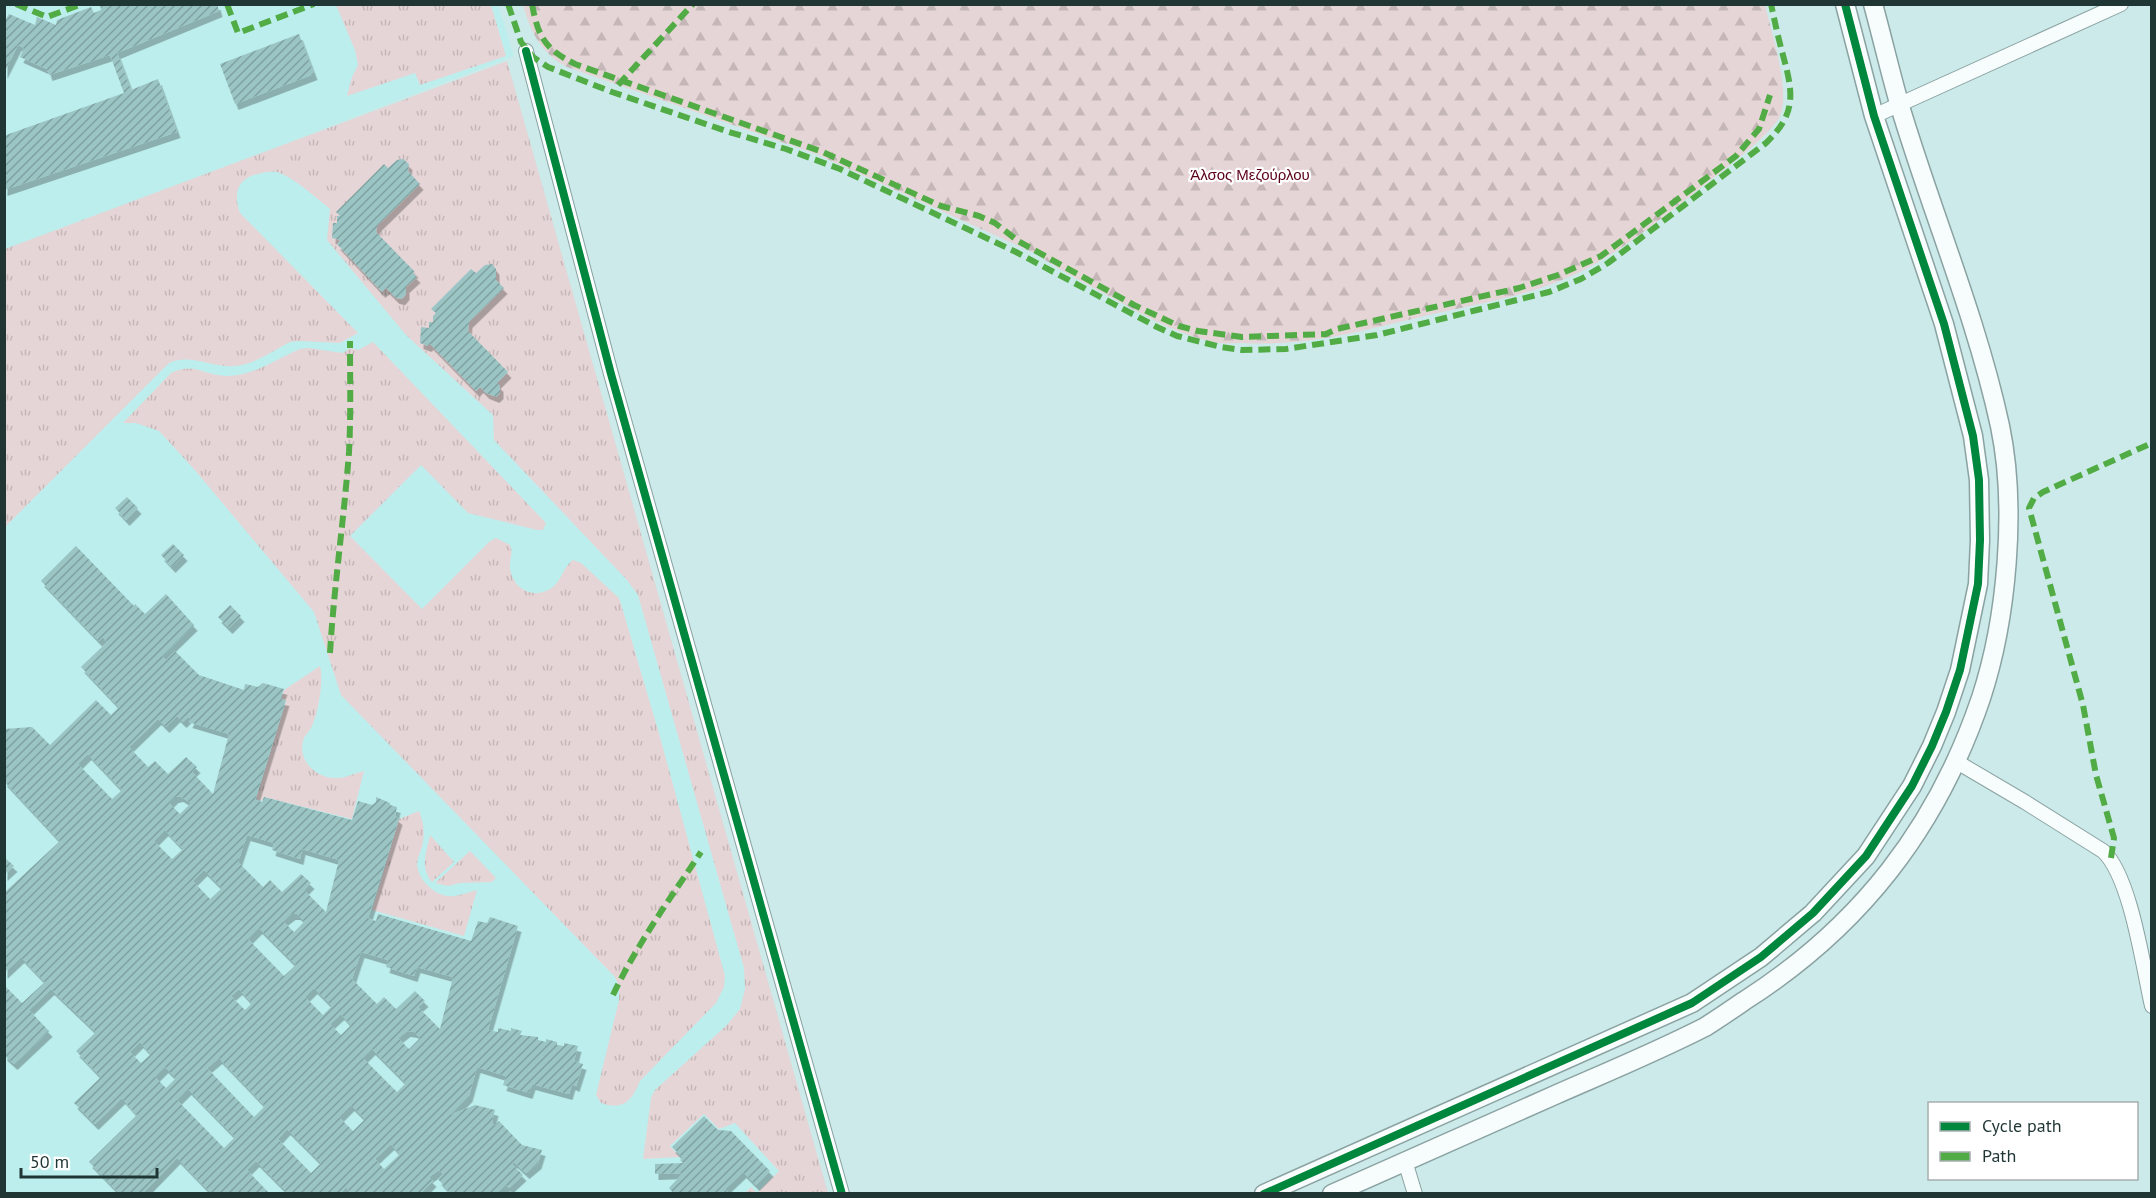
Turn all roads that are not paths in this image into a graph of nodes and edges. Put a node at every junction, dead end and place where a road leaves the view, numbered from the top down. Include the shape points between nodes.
1 (1845, 4) edge
2 (1873, 4) edge
3 (2121, 4) edge
4 (526, 51) dead end
5 (1899, 104) junction
6 (1874, 116) junction
7 (1957, 762) junction
8 (2151, 1006) edge
9 (1405, 1161) junction
10 (842, 1194) edge
11 (1264, 1194) edge
12 (1332, 1194) edge
13 (1415, 1194) edge

1 - 6 street
2 - 5 street
3 - 5 street
4 - 10 street via 614,386
5 - 6 street
5 - 7 street via 1971,316 2000,428 2006,477 2004,589 1995,643 1987,680
6 - 11 street via 1944,324 1974,436 1978,480 1978,584 1969,635 1946,712 1912,786 1866,856 1813,913 1761,957 1692,1003
7 - 8 street via 2111,858 2128,898
7 - 9 street via 1890,871 1833,933 1779,979 1707,1025
9 - 12 street
9 - 13 street

